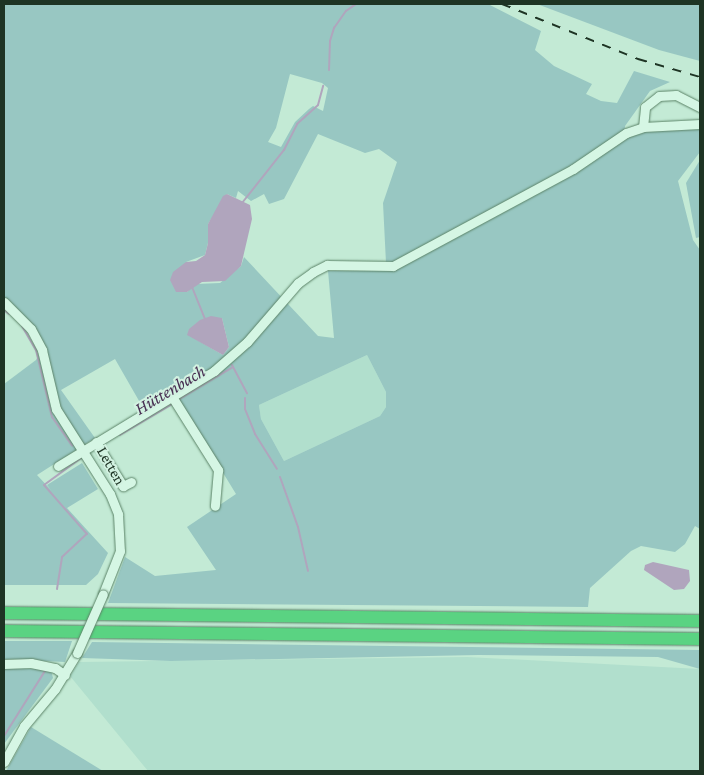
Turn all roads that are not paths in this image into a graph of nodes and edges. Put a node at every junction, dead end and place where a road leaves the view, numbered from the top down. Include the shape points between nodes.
1 (700, 107) edge
2 (700, 124) edge
3 (642, 127) junction
4 (4, 302) edge
5 (171, 395) junction
6 (96, 442) junction
7 (83, 451) junction
8 (58, 466) dead end
9 (131, 482) dead end
10 (215, 506) dead end
11 (4, 613) edge
12 (700, 620) edge
13 (4, 631) edge
14 (700, 639) edge
15 (4, 664) edge
16 (65, 675) junction
17 (4, 762) edge

1 - 3 street via 676,95 659,96 645,107
2 - 3 street
3 - 5 street, Letten via 393,266 327,265 313,272 298,283 231,357 201,380
4 - 7 street via 35,336 42,350 56,409
5 - 6 street, Letten
5 - 10 street via 218,470
6 - 7 street, Letten
6 - 9 street via 123,486
7 - 8 street
7 - 16 street, Letten, bridge via 110,494 120,526 120,551
11 - 12 highway
13 - 14 highway
15 - 16 street via 55,668
16 - 17 street, Letten via 24,726

